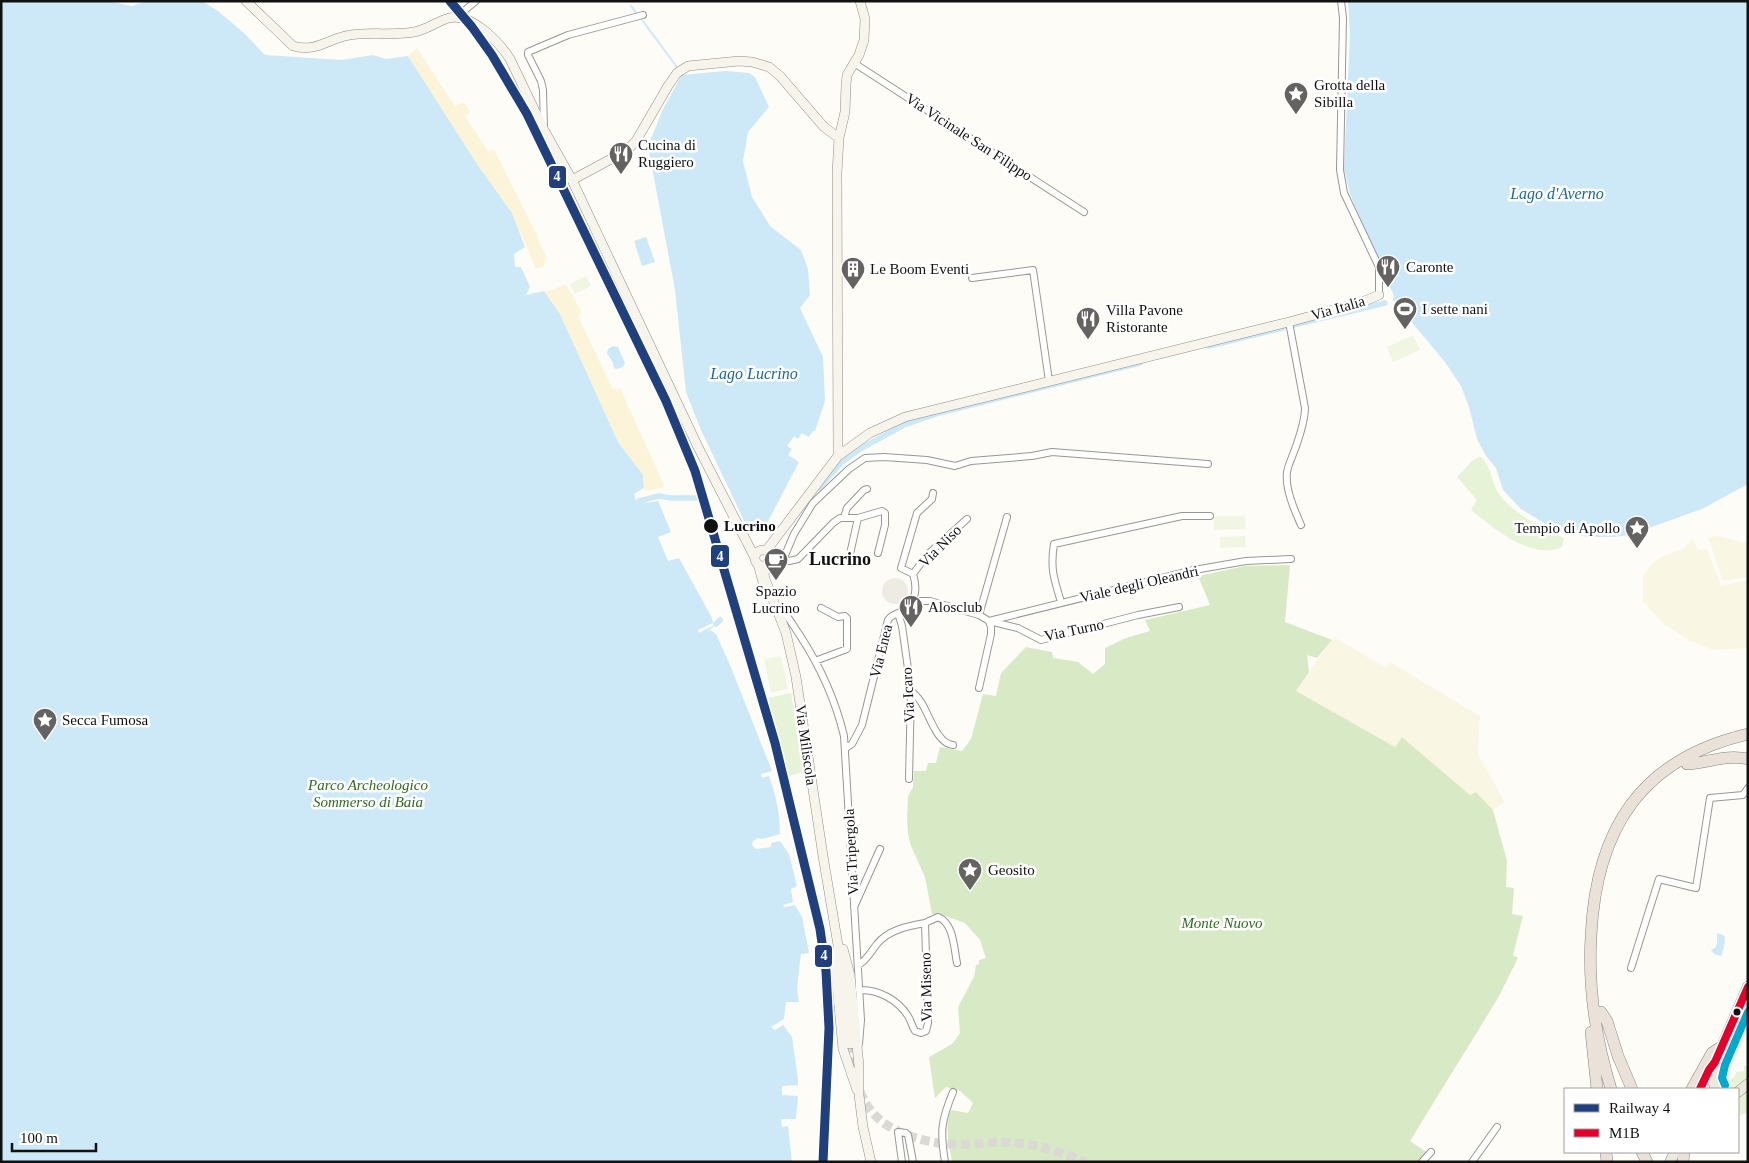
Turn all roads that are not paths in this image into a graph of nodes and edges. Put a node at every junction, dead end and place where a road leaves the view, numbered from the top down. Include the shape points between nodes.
1 (246, 1) edge
2 (476, 1) edge
3 (860, 1) edge
4 (1341, 1) edge
5 (639, 15) dead end
6 (461, 17) junction
7 (854, 63) junction
8 (544, 105) junction
9 (533, 106) junction
10 (544, 130) junction
11 (839, 138) junction
12 (572, 180) junction
13 (1084, 212) dead end
14 (972, 278) dead end
15 (1379, 296) joint
16 (1289, 322) junction
17 (1050, 381) junction
18 (838, 456) junction
19 (1208, 464) dead end
20 (867, 489) dead end
21 (933, 492) dead end
22 (1210, 516) dead end
23 (844, 517) junction
24 (1007, 517) dead end
25 (858, 518) junction
26 (967, 519) dead end
27 (1301, 524) dead end
28 (878, 552) dead end
29 (850, 554) dead end
30 (763, 558) junction
31 (1291, 559) dead end
32 (783, 560) junction
33 (913, 574) junction
34 (913, 601) junction
35 (1061, 602) junction
36 (776, 607) junction
37 (1180, 607) dead end
38 (821, 608) dead end
39 (898, 613) junction
40 (979, 615) junction
41 (989, 621) junction
42 (790, 654) junction
43 (816, 661) junction
44 (979, 688) dead end
45 (911, 690) junction
46 (1748, 734) edge
47 (1748, 742) edge
48 (953, 745) dead end
49 (846, 748) junction
50 (1748, 759) edge
51 (1687, 764) junction
52 (909, 779) dead end
53 (1748, 788) edge
54 (880, 849) dead end
55 (854, 908) junction
56 (925, 924) junction
57 (835, 931) junction
58 (957, 963) dead end
59 (858, 965) junction
60 (1631, 968) dead end
61 (1748, 986) edge
62 (860, 990) junction
63 (1598, 1015) junction
64 (850, 1047) junction
65 (1722, 1047) junction
66 (859, 1058) junction
67 (1715, 1062) junction
68 (848, 1066) junction
69 (1597, 1088) edge
70 (1611, 1088) edge
71 (1618, 1088) edge
72 (1632, 1088) edge
73 (1693, 1088) edge
74 (1700, 1088) edge
75 (1716, 1088) edge
76 (953, 1092) dead end
77 (859, 1095) junction
78 (1496, 1127) dead end
79 (1431, 1152) dead end
80 (871, 1162) edge
81 (902, 1162) edge
82 (914, 1162) edge
83 (945, 1162) edge
84 (1422, 1162) edge
85 (1472, 1162) edge

1 - 6 street via 293,46 301,48 317,47 345,36 414,32 448,18
2 - 6 street
3 - 7 street via 864,40
4 - 15 street, Via Italia via 1340,170 1344,193 1379,267
5 - 8 street via 568,34 528,52 541,81
6 - 9 street via 503,48
7 - 11 street via 847,75 845,112
7 - 13 street, Via Vicinale San Filippo
8 - 9 street
8 - 10 street
9 - 10 street
10 - 12 street
11 - 12 street via 824,127 780,76 768,67 739,61 688,66 680,70 668,86 636,141 626,151
11 - 18 street via 836,173
12 - 30 street via 748,546
14 - 17 street via 1032,270
15 - 16 street, Via Italia
16 - 17 street, Via Italia
16 - 27 street via 1305,418 1287,472 1290,493
17 - 18 street, Via Italia via 905,416 870,433
18 - 30 street, Via Italia
19 - 32 street via 1052,452 971,461 955,466 927,460 865,458 855,463 813,503
20 - 23 street via 847,508
21 - 33 street via 932,499 917,513 901,568
22 - 35 street via 1182,516 1054,544 1051,560
23 - 25 street
23 - 32 street via 833,523 803,556
24 - 40 street
25 - 28 street via 885,513
25 - 29 street
26 - 33 street, Via Niso via 927,555
30 - 32 street
30 - 36 street, Via Miliscola via 765,576
30 - 42 street via 761,576
31 - 35 street, Viale degli Oleandri via 1246,561 1194,570
33 - 34 street via 916,587
34 - 39 street, Via Enea
34 - 40 street, Via Turno via 930,601
35 - 41 street, Viale degli Oleandri
36 - 42 street, Via Miliscola
36 - 43 street, Via Tripergola via 786,615
37 - 41 street, Via Turno via 1041,640 1018,628
38 - 43 street via 847,618 847,649
39 - 45 street, Via Icaro
39 - 49 street, Via Enea via 889,617 862,725 852,744
40 - 41 street, Via Turno
41 - 44 street via 991,634
42 - 57 street, Via Miliscola
43 - 49 street, Via Tripergola via 833,697
45 - 48 street via 920,699 939,736
45 - 52 street, Via Icaro
46 - 63 highway via 1697,751 1668,768 1646,786 1617,824 1601,864 1592,908 1590,963
47 - 51 highway via 1721,749
49 - 55 street, Via Tripergola
50 - 51 highway via 1722,757
51 - 63 highway via 1659,783 1643,799 1613,850 1604,879 1599,914
53 - 60 street via 1743,795 1710,798 1696,888 1660,879
54 - 55 street
55 - 59 street, Via Tripergola
56 - 58 street, Via Miseno via 938,917 947,923
56 - 59 street via 891,932
56 - 62 street, Via Miseno via 926,1031 916,1031 903,1010 887,997
57 - 64 street, Via Miliscola via 835,959
57 - 64 street, Via Miliscola via 849,967
59 - 62 street, Via Tripergola
61 - 65 main road
62 - 64 street, Via Tripergola via 861,1025
63 - 69 highway via 1590,1035
63 - 70 highway via 1603,1062
63 - 71 highway
63 - 72 highway via 1607,1021
64 - 66 street, Via Miliscola
64 - 68 street, Via Miliscola
65 - 67 main road
65 - 73 highway via 1712,1053
66 - 68 street via 852,1056
66 - 77 street, Via Miliscola
67 - 74 main road
67 - 75 main road via 1712,1079
68 - 77 street, Via Miliscola
76 - 83 street via 942,1129
77 - 80 street, Via Miliscola
78 - 85 street
79 - 84 street
81 - 82 street via 898,1132 908,1135

